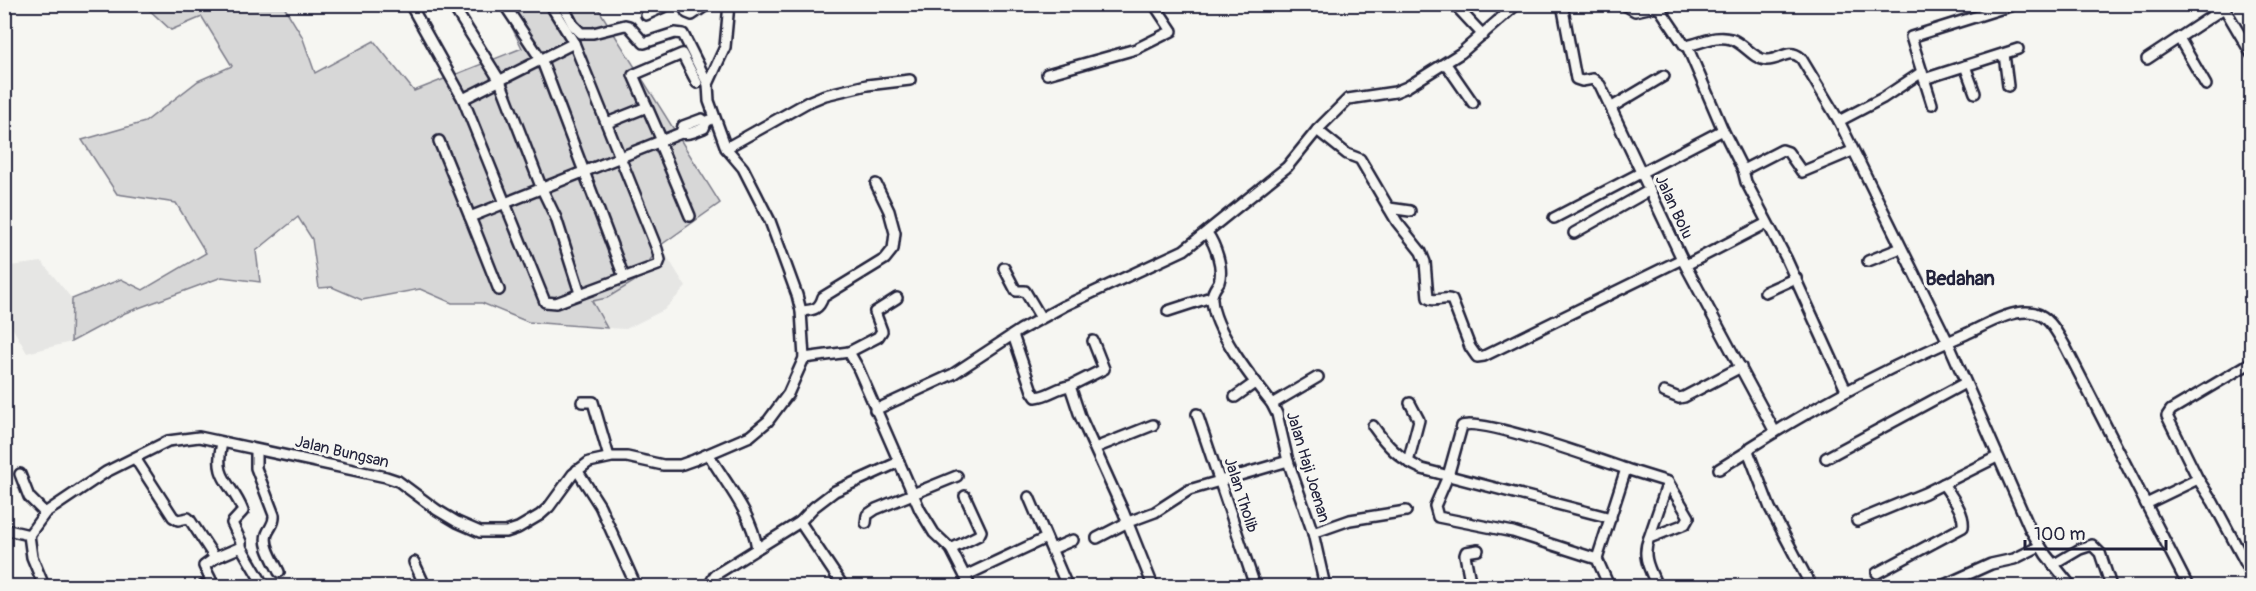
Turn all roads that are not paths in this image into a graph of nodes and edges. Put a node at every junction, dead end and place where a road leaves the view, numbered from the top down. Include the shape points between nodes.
1 (410, 4) edge
2 (452, 4) edge
3 (504, 4) edge
4 (550, 4) edge
5 (562, 4) edge
6 (670, 4) edge
7 (682, 4) edge
8 (708, 4) edge
9 (729, 4) edge
10 (1154, 4) edge
11 (1454, 4) edge
12 (1516, 4) edge
13 (1562, 4) edge
14 (1623, 4) edge
15 (2013, 5) edge
16 (2223, 6) edge
17 (646, 15) dead end
18 (1483, 35) junction
19 (2179, 38) junction
20 (574, 43) junction
21 (1687, 46) junction
22 (2018, 49) dead end
23 (2004, 54) junction
24 (2252, 55) edge
25 (2147, 59) dead end
26 (542, 61) junction
27 (1446, 63) junction
28 (1965, 66) junction
29 (1047, 74) dead end
30 (1664, 76) dead end
31 (1923, 76) junction
32 (910, 80) dead end
33 (500, 81) junction
34 (697, 83) dead end
35 (708, 84) junction
36 (2206, 85) dead end
37 (2008, 86) dead end
38 (1975, 93) dead end
39 (462, 99) junction
40 (1473, 103) dead end
41 (1932, 104) dead end
42 (647, 107) junction
43 (1612, 107) junction
44 (710, 120) junction
45 (1839, 121) junction
46 (607, 123) junction
47 (1317, 130) junction
48 (1723, 130) junction
49 (439, 141) dead end
50 (660, 142) junction
51 (726, 148) junction
52 (1852, 151) junction
53 (621, 157) junction
54 (1743, 170) junction
55 (585, 172) junction
56 (1641, 172) junction
57 (876, 184) dead end
58 (542, 189) junction
59 (1650, 190) junction
60 (504, 204) junction
61 (1389, 208) junction
62 (1410, 212) dead end
63 (690, 216) dead end
64 (470, 217) junction
65 (1554, 218) dead end
66 (1767, 223) junction
67 (1207, 233) junction
68 (1574, 233) dead end
69 (1901, 248) junction
70 (1868, 261) dead end
71 (1684, 262) junction
72 (1004, 268) dead end
73 (624, 277) junction
74 (1796, 278) junction
75 (499, 290) dead end
76 (1766, 292) dead end
77 (580, 294) junction
78 (1211, 297) junction
79 (897, 298) dead end
80 (801, 311) junction
81 (1168, 311) dead end
82 (1041, 318) junction
83 (1013, 335) junction
84 (1093, 341) dead end
85 (1948, 342) junction
86 (849, 352) junction
87 (804, 358) junction
88 (2252, 362) edge
89 (1741, 367) junction
90 (1318, 377) dead end
91 (1256, 382) junction
92 (1965, 383) junction
93 (1070, 386) junction
94 (1846, 390) junction
95 (1665, 392) dead end
96 (1234, 397) dead end
97 (582, 402) dead end
98 (1410, 403) dead end
99 (1272, 404) junction
100 (874, 410) junction
101 (1197, 414) dead end
102 (1153, 425) dead end
103 (1373, 426) dead end
104 (1776, 432) junction
105 (222, 443) junction
106 (1095, 448) junction
107 (256, 450) junction
108 (1749, 451) junction
109 (709, 455) junction
110 (609, 457) junction
111 (1997, 457) junction
112 (135, 458) junction
113 (1826, 458) dead end
114 (1288, 461) junction
115 (899, 462) junction
116 (1408, 462) junction
117 (1626, 469) junction
118 (1719, 469) dead end
119 (577, 470) junction
120 (20, 474) dead end
121 (957, 476) dead end
122 (1448, 476) junction
123 (1221, 479) junction
124 (2198, 480) junction
125 (1668, 482) junction
126 (1943, 484) junction
127 (914, 495) junction
128 (965, 496) dead end
129 (1029, 497) dead end
130 (2146, 504) junction
131 (1406, 512) dead end
132 (45, 513) junction
133 (1611, 518) junction
134 (1857, 521) dead end
135 (800, 522) junction
136 (1128, 522) junction
137 (866, 523) dead end
138 (4, 529) edge
139 (1313, 533) junction
140 (29, 535) junction
141 (1046, 538) junction
142 (1097, 538) dead end
143 (1649, 538) junction
144 (1074, 540) dead end
145 (2040, 546) junction
146 (241, 547) junction
147 (757, 549) junction
148 (951, 549) junction
149 (1052, 549) junction
150 (1478, 550) dead end
151 (215, 558) junction
152 (1597, 559) junction
153 (414, 562) dead end
154 (2053, 565) junction
155 (279, 572) dead end
156 (1877, 573) dead end
157 (2252, 575) edge
158 (965, 576) junction
159 (2069, 584) edge
160 (44, 586) edge
161 (203, 586) edge
162 (264, 586) edge
163 (425, 586) edge
164 (636, 586) edge
165 (709, 586) edge
166 (843, 586) edge
167 (970, 586) edge
168 (1067, 586) edge
169 (1153, 586) edge
170 (1255, 586) edge
171 (1325, 586) edge
172 (1471, 586) edge
173 (1609, 586) edge
174 (1656, 586) edge
175 (1811, 586) edge
176 (1942, 586) edge
177 (2081, 586) edge
178 (2111, 586) edge
179 (2188, 586) edge

1 - 39 street
2 - 33 street
3 - 26 street
4 - 20 street
5 - 35 street via 581,33 625,25 644,44 683,34
6 - 17 street
7 - 8 street via 692,15
9 - 35 street via 725,47
10 - 29 street via 1172,31 1136,49
11 - 18 street
12 - 18 street
13 - 43 street, Jalan Bolu via 1574,75 1579,81 1597,80
14 - 21 street via 1635,11 1660,9
15 - 31 street via 1911,37
16 - 19 street
16 - 24 street
18 - 27 street
19 - 25 street
19 - 36 street
20 - 26 street
20 - 46 street
21 - 45 street via 1725,38 1737,41 1764,60 1786,53 1798,55
21 - 48 street
22 - 23 street
23 - 28 street
23 - 37 street
26 - 33 street
26 - 55 street
27 - 40 street
27 - 47 street via 1395,92 1348,99
28 - 31 street
28 - 38 street
30 - 43 street
31 - 41 street
31 - 45 street
32 - 51 street via 825,95
33 - 39 street
33 - 58 street
34 - 42 street via 682,54 633,75
35 - 44 street
39 - 60 street
42 - 46 street
42 - 50 street
43 - 56 street, Jalan Bolu
44 - 50 street via 683,126 681,134
44 - 51 street
45 - 52 street
46 - 53 street
47 - 61 street via 1347,154 1360,159
47 - 67 street via 1287,167
48 - 54 street
48 - 56 street
49 - 64 street
50 - 53 street
50 - 63 street
51 - 80 street via 743,168 770,221
52 - 54 street via 1802,171 1782,150
52 - 69 street
53 - 55 street
53 - 73 street via 660,260 656,267
54 - 66 street
55 - 58 street
55 - 73 street
56 - 59 street, Jalan Bolu
56 - 65 street
57 - 80 street via 895,232 893,249 885,259 823,297 821,306
58 - 60 street
58 - 77 street via 556,218
59 - 68 street
59 - 71 street, Jalan Bolu
60 - 64 street
60 - 77 street via 545,302 556,303
61 - 62 street
61 - 71 street via 1423,256 1428,298 1452,300 1470,347 1480,358
64 - 75 street
66 - 71 street
66 - 74 street
67 - 78 street via 1220,274
67 - 82 street via 1169,259
69 - 70 street
69 - 85 street
71 - 89 street, Jalan Bolu
72 - 82 street via 1016,291 1025,291
73 - 77 street
74 - 76 street
74 - 94 street
78 - 81 street
78 - 91 street, Jalan Haji Joenan via 1225,336
79 - 86 street via 875,312 882,331 878,337
80 - 87 street
82 - 83 street
83 - 93 street via 1036,397
83 - 100 street via 953,374
84 - 93 street via 1104,369
85 - 92 street
85 - 94 street
85 - 130 street via 2013,314 2033,312 2050,322
86 - 87 street
86 - 100 street
87 - 109 street, Jalan Bungsan via 788,394 768,421 743,441
88 - 124 street via 2168,412 2168,421
89 - 95 street via 1684,397
89 - 104 street, Jalan Bolu
90 - 99 street
91 - 96 street
91 - 99 street, Jalan Haji Joenan
92 - 111 street
92 - 113 street
93 - 106 street
94 - 104 street
97 - 110 street via 593,402
98 - 116 street via 1419,420
99 - 114 street, Jalan Haji Joenan
100 - 115 street
101 - 123 street, Jalan Tholib
102 - 106 street
103 - 116 street via 1396,455
104 - 108 street
105 - 107 street, Jalan Bungsan
105 - 112 street, Jalan Bungsan via 199,437 177,438
105 - 146 street via 219,469 243,509 232,523
106 - 136 street
107 - 119 street, Jalan Bungsan via 398,481 437,510 480,532 506,532 540,515
107 - 155 street via 256,468 274,522 266,542
108 - 118 street
108 - 175 street via 1770,508
109 - 110 street, Jalan Bungsan via 680,465
109 - 147 street via 747,515
110 - 119 street, Jalan Bungsan via 595,459
111 - 126 street
111 - 145 street
112 - 132 street, Jalan Bungsan via 106,472
112 - 151 street via 171,516 177,520 188,518
114 - 123 street
114 - 139 street, Jalan Haji Joenan
115 - 127 street
115 - 135 street via 835,491
116 - 122 street
117 - 122 street via 1545,441 1466,424 1459,430
117 - 125 street
117 - 133 street
119 - 164 street via 600,506
120 - 132 street via 26,492
121 - 127 street
122 - 133 street
122 - 152 street via 1435,506 1438,517 1513,532
123 - 136 street via 1189,490 1155,512
123 - 170 street, Jalan Tholib
124 - 130 street
124 - 157 street
125 - 143 street
125 - 143 street via 1688,520
126 - 134 street
126 - 156 street via 1960,510 1963,527
127 - 137 street via 876,509 867,515
127 - 148 street via 934,533
128 - 148 street via 981,531
129 - 141 street
130 - 179 street
131 - 139 street via 1350,520
132 - 140 street, Jalan Bungsan
133 - 152 street
135 - 147 street
135 - 166 street
136 - 142 street
136 - 169 street
138 - 140 street
139 - 171 street, Jalan Haji Joenan
140 - 160 street via 32,557
141 - 149 street
141 - 158 street
143 - 174 street via 1645,558
144 - 149 street
145 - 154 street
145 - 176 street
146 - 151 street
146 - 162 street
147 - 165 street via 715,575
148 - 158 street
149 - 168 street
150 - 172 street via 1465,555
151 - 161 street via 204,566 212,582
152 - 173 street
153 - 163 street
154 - 159 street
154 - 178 street via 2092,545 2100,553
158 - 167 street
159 - 177 street

